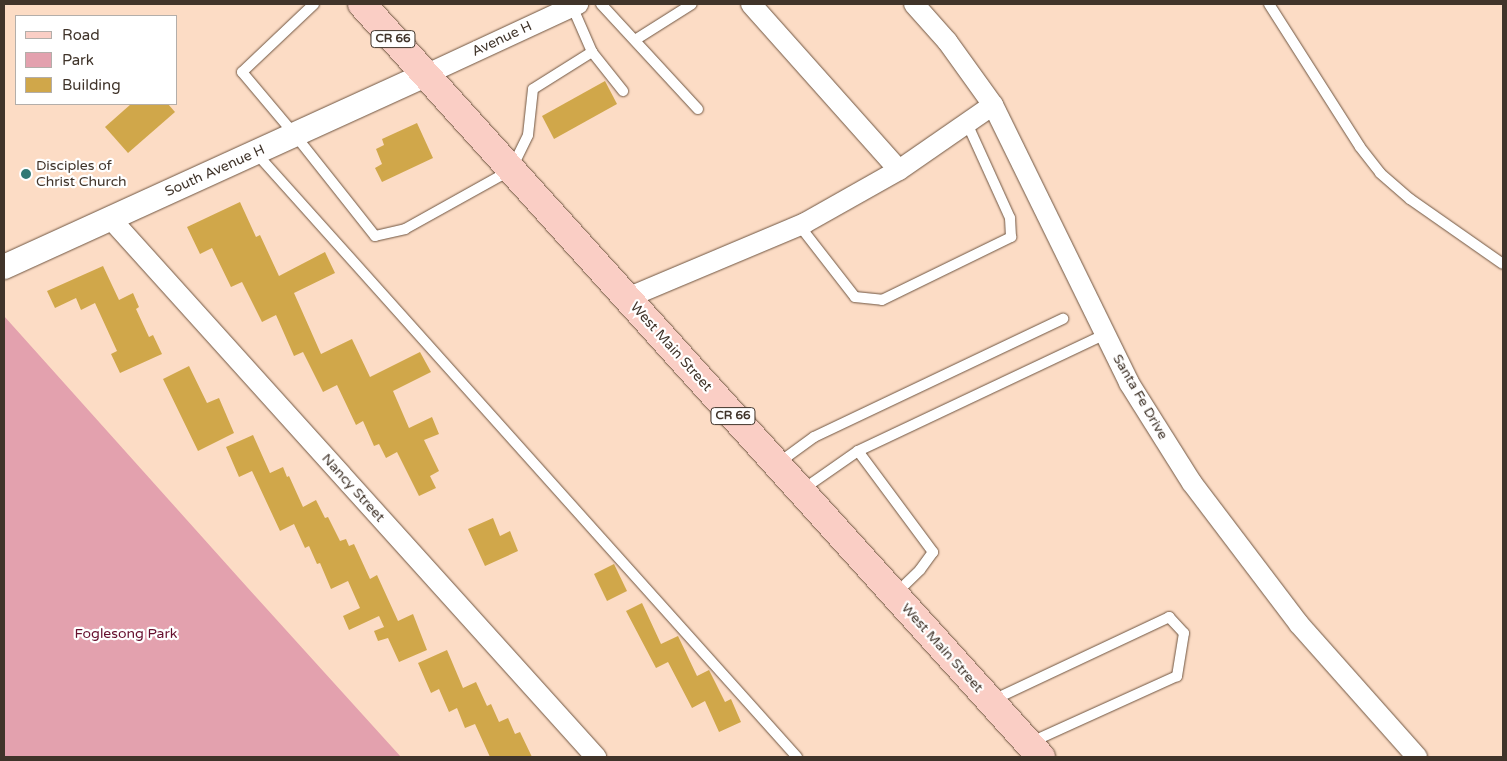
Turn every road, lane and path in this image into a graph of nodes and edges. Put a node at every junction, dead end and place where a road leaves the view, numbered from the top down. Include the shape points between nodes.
1 (314, 4) edge
2 (362, 4) edge
3 (601, 4) edge
4 (692, 4) edge
5 (751, 4) edge
6 (914, 4) edge
7 (1269, 4) edge
8 (575, 5) edge
9 (635, 40) junction
10 (592, 52) junction
11 (425, 74) junction
12 (623, 91) dead end
13 (993, 105) junction
14 (698, 109) dead end
15 (967, 123) junction
16 (296, 135) junction
17 (256, 153) junction
18 (511, 170) junction
19 (899, 170) junction
20 (110, 218) junction
21 (799, 225) junction
22 (1503, 264) edge
23 (4, 266) edge
24 (627, 298) junction
25 (1063, 319) dead end
26 (1105, 334) junction
27 (858, 451) junction
28 (776, 464) junction
29 (801, 491) junction
30 (894, 595) junction
31 (990, 702) junction
32 (1034, 750) edge
33 (596, 757) edge
34 (797, 757) edge
35 (1417, 757) edge

1 - 16 lane via 242,72
2 - 11 main road, West Main Street / CR 66
3 - 9 lane
4 - 9 lane
5 - 19 street
6 - 13 street, Santa Fe Drive via 948,41
7 - 22 lane via 1380,173 1410,199
8 - 10 lane
8 - 11 street, Avenue H
9 - 14 lane
10 - 12 lane
10 - 18 lane via 533,89 528,135
11 - 16 street, South Avenue H
11 - 18 main road, West Main Street / CR 66
13 - 15 street
13 - 26 street, Santa Fe Drive
15 - 19 street
15 - 21 lane via 1010,218 1011,237 882,300 855,297
16 - 17 street, South Avenue H
16 - 18 lane via 375,236 405,229
17 - 20 street, South Avenue H
17 - 34 lane
18 - 24 main road, West Main Street / CR 66
19 - 21 street
20 - 23 street, South Avenue H
20 - 33 street, Nancy Street
21 - 24 street
24 - 28 main road, West Main Street / CR 66
25 - 28 lane via 814,437
26 - 27 lane
26 - 35 street, Santa Fe Drive via 1129,383 1192,483 1299,624
27 - 29 lane
27 - 30 lane via 932,552 920,570
28 - 29 main road, West Main Street / CR 66
29 - 30 main road, West Main Street / CR 66
30 - 31 main road, West Main Street / CR 66
31 - 32 main road, West Main Street / CR 66
31 - 32 lane via 1169,617 1184,634 1178,676

